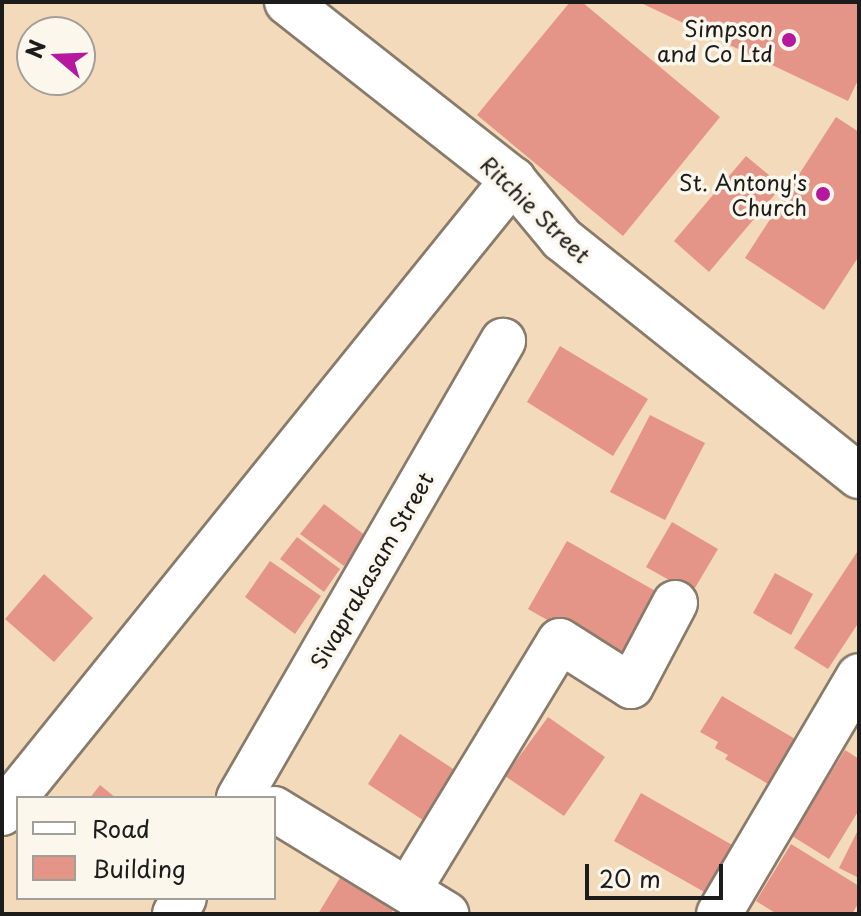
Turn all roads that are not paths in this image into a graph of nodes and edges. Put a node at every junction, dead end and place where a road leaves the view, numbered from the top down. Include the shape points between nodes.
1 (287, 2) edge
2 (513, 180) junction
3 (503, 341) dead end
4 (859, 476) edge
5 (675, 603) dead end
6 (859, 676) edge
7 (842, 738) edge
8 (255, 796) edge
9 (276, 812) edge
10 (2, 813) edge
11 (409, 889) junction
12 (446, 914) edge
13 (719, 914) edge

1 - 2 street, Ritchie Street
2 - 4 street, Ritchie Street via 562,239
2 - 10 street
3 - 8 street, Sivaprakasam Street
5 - 11 street via 631,686 560,641
6 - 7 street
7 - 13 street
9 - 11 street
11 - 12 street

